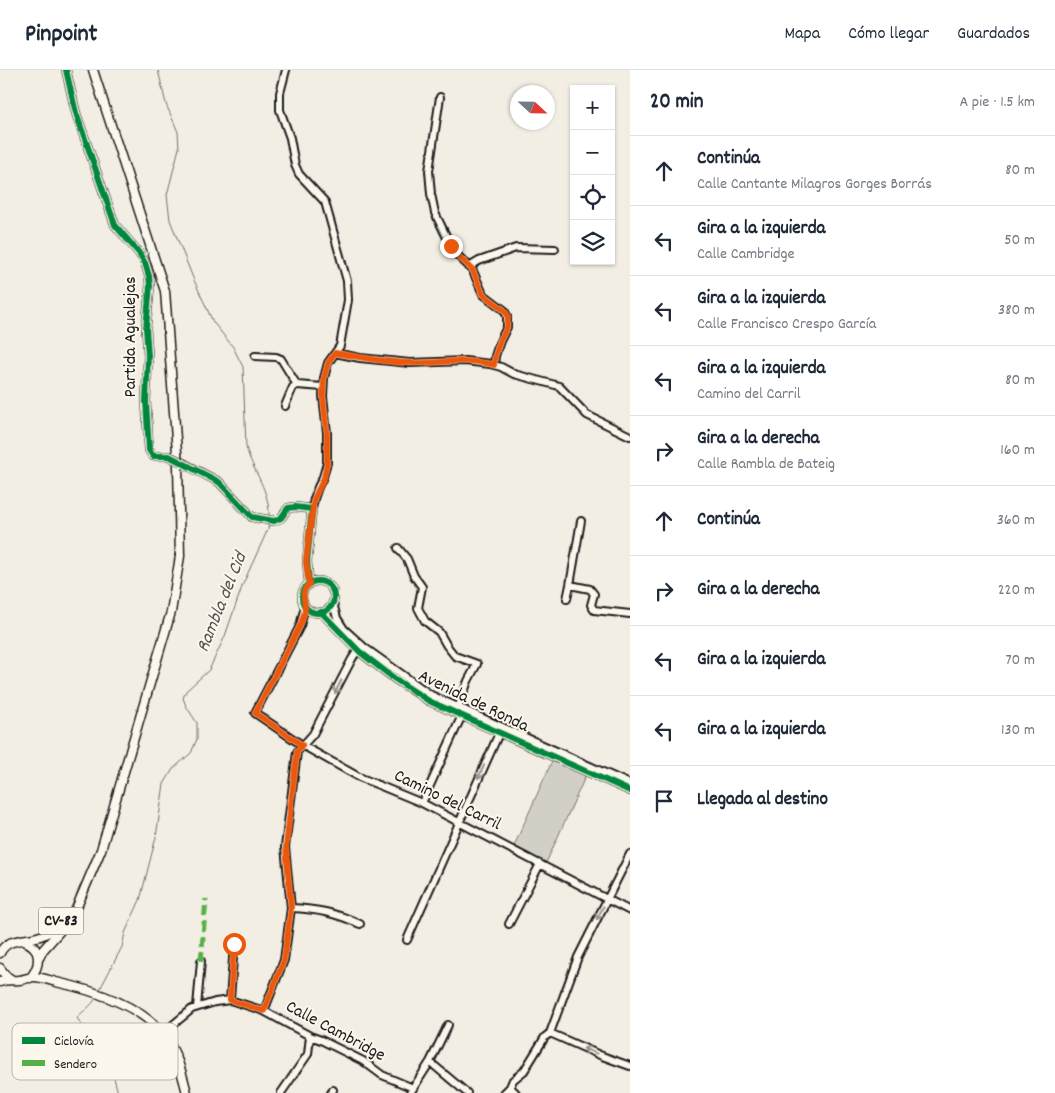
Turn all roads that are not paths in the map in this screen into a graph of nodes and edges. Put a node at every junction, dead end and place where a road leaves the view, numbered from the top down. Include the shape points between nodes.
1 (66, 70) edge
2 (93, 70) edge
3 (286, 70) edge
4 (440, 97) dead end
5 (555, 249) dead end
6 (469, 267) junction
7 (335, 353) junction
8 (255, 356) dead end
9 (494, 365) junction
10 (297, 385) junction
11 (323, 387) junction
12 (285, 406) dead end
13 (630, 436) edge
14 (312, 509) junction
15 (581, 521) dead end
16 (398, 548) dead end
17 (312, 583) junction
18 (570, 585) junction
19 (567, 598) dead end
20 (332, 603) junction
21 (305, 606) junction
22 (317, 612) junction
23 (630, 614) edge
24 (300, 626) junction
25 (359, 647) junction
26 (461, 711) junction
27 (500, 730) junction
28 (302, 745) junction
29 (630, 784) edge
30 (630, 791) edge
31 (422, 803) junction
32 (459, 822) junction
33 (630, 854) edge
34 (540, 864) junction
35 (88, 885) junction
36 (607, 899) junction
37 (291, 908) junction
38 (630, 911) edge
39 (360, 924) dead end
40 (509, 924) dead end
41 (22, 940) junction
42 (407, 940) dead end
43 (234, 944) dead end
44 (0, 953) edge
45 (38, 961) junction
46 (201, 961) dead end
47 (0, 968) edge
48 (30, 978) junction
49 (11, 979) junction
50 (0, 982) edge
51 (62, 983) junction
52 (230, 1000) junction
53 (197, 1007) junction
54 (264, 1011) junction
55 (151, 1023) edge
56 (175, 1023) edge
57 (448, 1025) dead end
58 (550, 1034) junction
59 (310, 1036) junction
60 (430, 1062) junction
61 (178, 1064) edge
62 (630, 1066) edge
63 (510, 1087) junction
64 (412, 1090) edge
65 (187, 1093) edge
66 (281, 1093) edge
67 (467, 1093) edge
68 (504, 1093) edge
69 (516, 1093) edge

1 - 14 street, Partida Agualejas, bridge via 76,113 115,225 140,253 147,270 150,286 146,328 149,450 153,456 169,456 219,482 252,517 274,521 281,518 288,508
2 - 35 main road, CV-83 via 164,291 178,466 180,556 169,622 102,850
3 - 7 street via 280,93 280,110 295,165 299,174 325,202 347,281 348,300 340,346
4 - 6 street via 429,171 431,194 451,246
5 - 6 street via 516,248
6 - 9 street via 483,294 508,316
7 - 9 street via 410,363 464,361
7 - 11 street via 328,363
8 - 10 street via 281,360
9 - 13 street via 559,386 587,415
10 - 11 street
10 - 12 street
11 - 14 street via 327,463
14 - 17 street via 306,561
15 - 18 street
16 - 26 street via 422,587 418,608 425,621 440,632 455,656 477,664 468,681
17 - 20 street via 328,585 334,596
17 - 21 street via 303,592
18 - 19 street
18 - 23 street via 592,591 594,610
20 - 22 street via 328,609
20 - 25 street, Avenida de Ronda via 337,618
21 - 22 street
21 - 24 street
22 - 24 street via 308,615
22 - 25 street, Avenida de Ronda
24 - 28 street, Camino del Carril via 255,713
25 - 26 street, Avenida de Ronda via 395,679 430,701
25 -> 28 street via 313,734
26 - 27 street, Avenida de Ronda
26 - 31 street
27 - 29 street, Avenida de Ronda
27 - 30 street, Avenida de Ronda
27 -> 32 street
28 - 31 street, Camino del Carril via 359,777
28 - 37 street via 297,752 286,847
31 - 32 street, Camino del Carril
32 - 34 street, Camino del Carril
32 - 42 street
33 - 36 street
34 - 36 street, Camino del Carril
34 - 40 street
35 - 41 main road, CV-83 via 56,927 45,935
35 - 45 main road, CV-83 via 76,910 43,950
36 - 38 street, Camino del Carril
36 -> 58 street via 578,957
37 - 39 street via 318,909
37 - 54 street via 284,960
41 - 44 main road, CV-83 via 10,942
41 - 45 main road, CV-83 via 33,947
43 - 52 street
45 - 48 main road, CV-83
45 - 51 main road via 45,973
46 - 53 street
47 - 49 main road
48 - 49 main road
48 - 51 main road
49 - 50 main road
51 - 55 main road via 113,1000
52 - 53 street, Calle Cambridge
52 - 54 street, Calle Cambridge
53 - 56 street, Calle Cambridge
54 - 59 street, Calle Cambridge
57 - 60 street
62 -> 58 street
58 - 63 street
59 - 64 street, Calle Cambridge via 363,1061
59 - 66 street via 308,1054
60 - 64 street
60 - 67 street
61 - 65 main road
63 - 68 street
63 - 69 street

